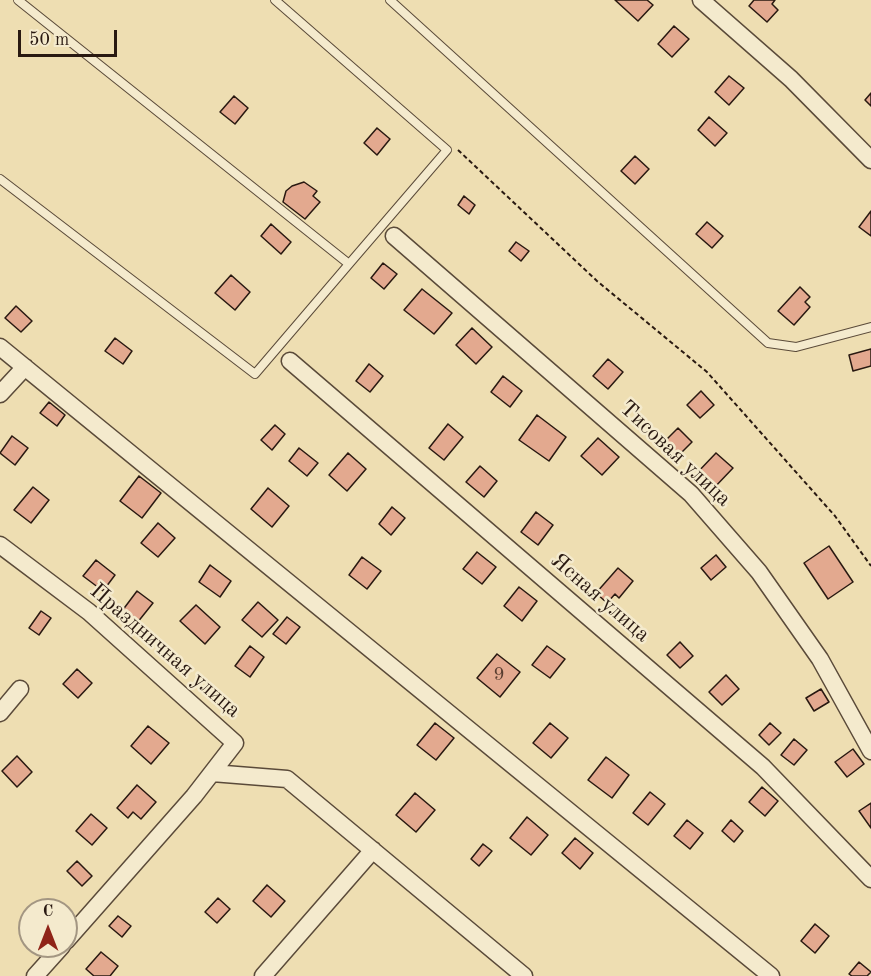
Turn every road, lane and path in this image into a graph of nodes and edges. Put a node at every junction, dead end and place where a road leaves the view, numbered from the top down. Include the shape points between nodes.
1 (18, 0) edge
2 (275, 0) edge
3 (390, 0) edge
4 (701, 0) edge
5 (447, 150) junction
6 (871, 160) edge
7 (0, 179) edge
8 (394, 236) dead end
9 (349, 264) junction
10 (871, 327) edge
11 (0, 347) edge
12 (290, 361) dead end
13 (25, 367) junction
14 (0, 394) edge
15 (0, 545) edge
16 (871, 566) edge
17 (20, 689) dead end
18 (0, 713) edge
19 (871, 751) edge
20 (212, 773) junction
21 (373, 850) junction
22 (871, 879) edge
23 (78, 927) edge
24 (51, 958) edge
25 (270, 974) edge
26 (35, 976) edge
27 (524, 976) edge
28 (771, 976) edge

1 - 9 lane
2 - 5 lane
3 - 10 lane via 768,343 796,347
4 - 6 street via 791,79
5 - 9 lane
5 - 16 path via 456,147 597,281 707,372 835,516
7 - 9 lane via 255,374
8 - 19 street, Тисовая улица via 691,494 759,572 820,658
11 - 13 street
12 - 22 street, Ясная улица via 763,767
13 - 14 street
13 - 28 street
15 - 20 street, Праздничная улица via 88,612 235,743
17 - 18 street
20 - 21 street via 287,779
20 - 23 street, Праздничная улица
21 - 25 street
21 - 27 street
24 - 26 street

